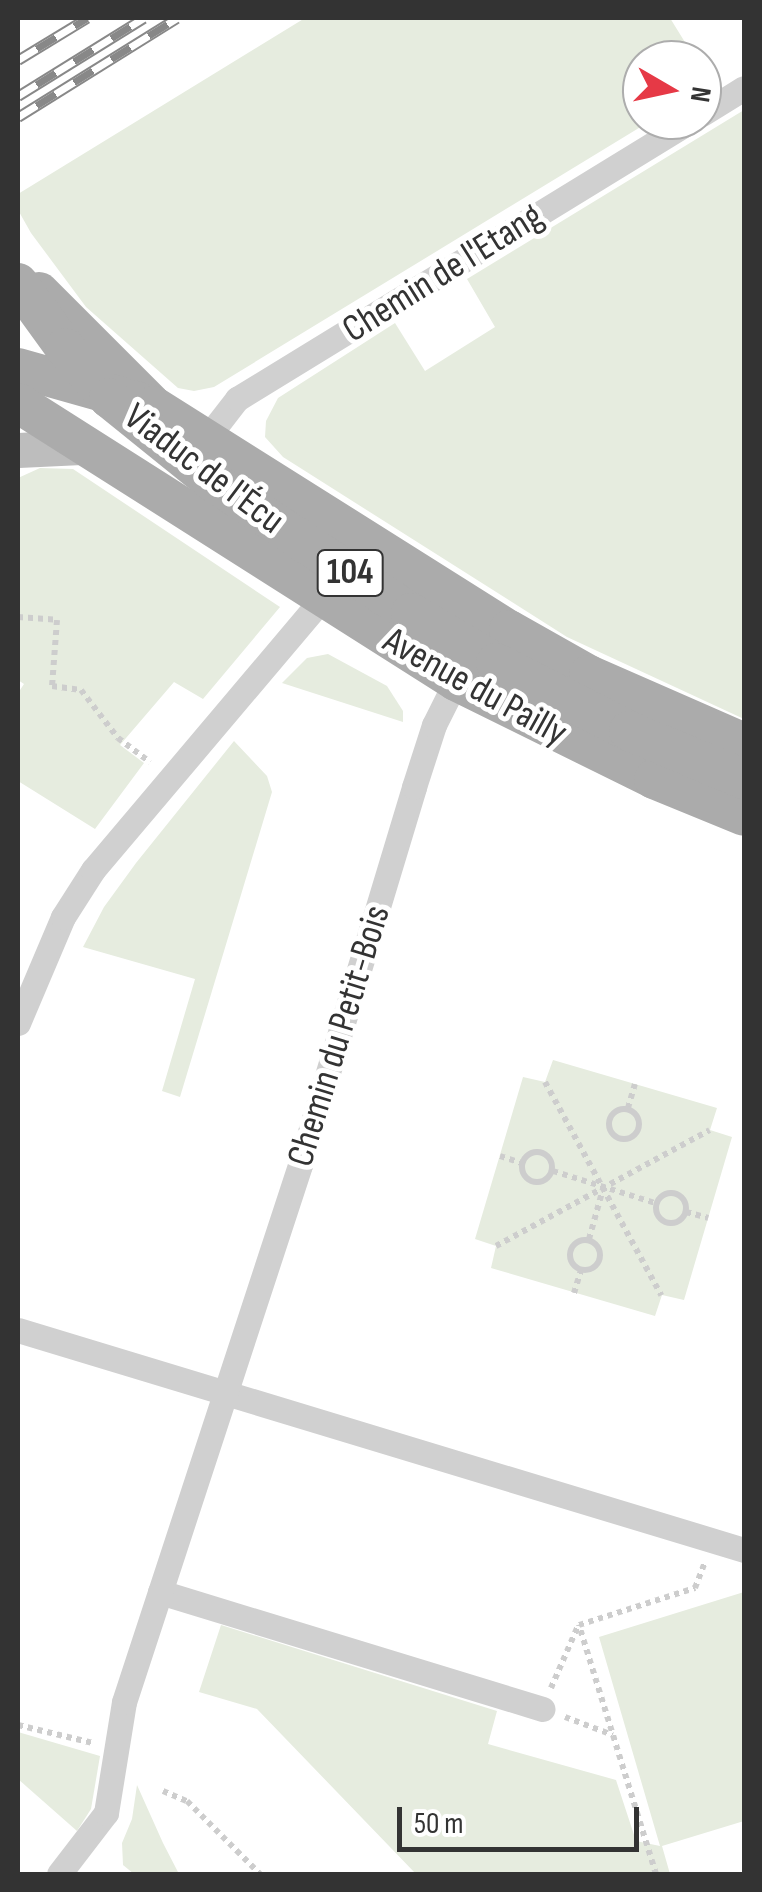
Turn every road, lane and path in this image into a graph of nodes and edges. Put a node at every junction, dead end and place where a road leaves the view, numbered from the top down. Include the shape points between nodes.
1 (744, 88) edge
2 (722, 102) edge
3 (659, 140) edge
4 (18, 269) edge
5 (18, 283) edge
6 (18, 368) edge
7 (18, 403) edge
8 (153, 406) junction
9 (206, 439) junction
10 (81, 447) junction
11 (18, 450) edge
12 (322, 600) junction
13 (18, 617) edge
14 (456, 681) junction
15 (744, 743) edge
16 (150, 762) dead end
17 (744, 779) edge
18 (744, 816) edge
19 (18, 1023) edge
20 (546, 1082) dead end
21 (635, 1084) dead end
22 (628, 1108) junction
23 (710, 1130) dead end
24 (500, 1156) dead end
25 (522, 1163) junction
26 (553, 1171) junction
27 (604, 1188) junction
28 (655, 1203) junction
29 (686, 1212) junction
30 (708, 1218) dead end
31 (589, 1239) junction
32 (496, 1246) dead end
33 (581, 1270) junction
34 (574, 1292) dead end
35 (662, 1295) dead end
36 (18, 1330) edge
37 (224, 1392) junction
38 (744, 1550) edge
39 (705, 1561) dead end
40 (160, 1592) junction
41 (542, 1709) dead end
42 (18, 1725) edge
43 (98, 1730) dead end
44 (163, 1791) dead end
45 (59, 1874) edge
46 (260, 1874) edge
47 (656, 1874) edge

1 - 2 street
3 - 9 street, Chemin de l'Etang via 237,399
4 - 8 main road, 104
5 - 17 main road, Viaduc de l'Écu / 104, bridge via 109,398 234,496 411,613 528,680
6 - 8 main road, Avenue du Pailly / 104
7 - 10 main road, Avenue du Pailly / 104
8 - 9 main road, Avenue du Pailly / 104
9 - 15 main road, Avenue du Pailly / 104 via 525,639 589,675
10 - 11 main road
10 - 12 main road, Avenue du Pailly / 104
12 - 14 main road, Avenue du Pailly / 104
12 - 19 street via 94,870 63,917
13 - 16 path via 57,620 52,686 81,690 118,738
14 - 18 main road, Avenue du Pailly / 104 via 636,771
14 - 37 street, Chemin du Petit-Bois via 414,786
20 - 27 path
21 - 22 path
22 - 22 path via 639,1128 632,1138 620,1139 608,1120
23 - 27 path
24 - 25 path
25 - 26 path via 529,1153 541,1152
25 - 26 path via 523,1175 533,1182
26 - 27 path
27 - 28 path
27 - 31 path
27 - 32 path
27 - 35 path
28 - 29 path via 675,1192
28 - 29 path via 656,1216 666,1223
29 - 30 path
31 - 33 path via 600,1259
31 - 33 path via 569,1250
33 - 34 path
36 - 37 street
37 - 38 street
37 - 40 street, Chemin du Petit-Bois
39 - 47 path via 695,1588 579,1625
40 - 41 street
40 - 45 street, Chemin du Petit-Bois via 124,1702 106,1813
42 - 43 path via 85,1744 94,1743
44 - 46 path via 188,1801

